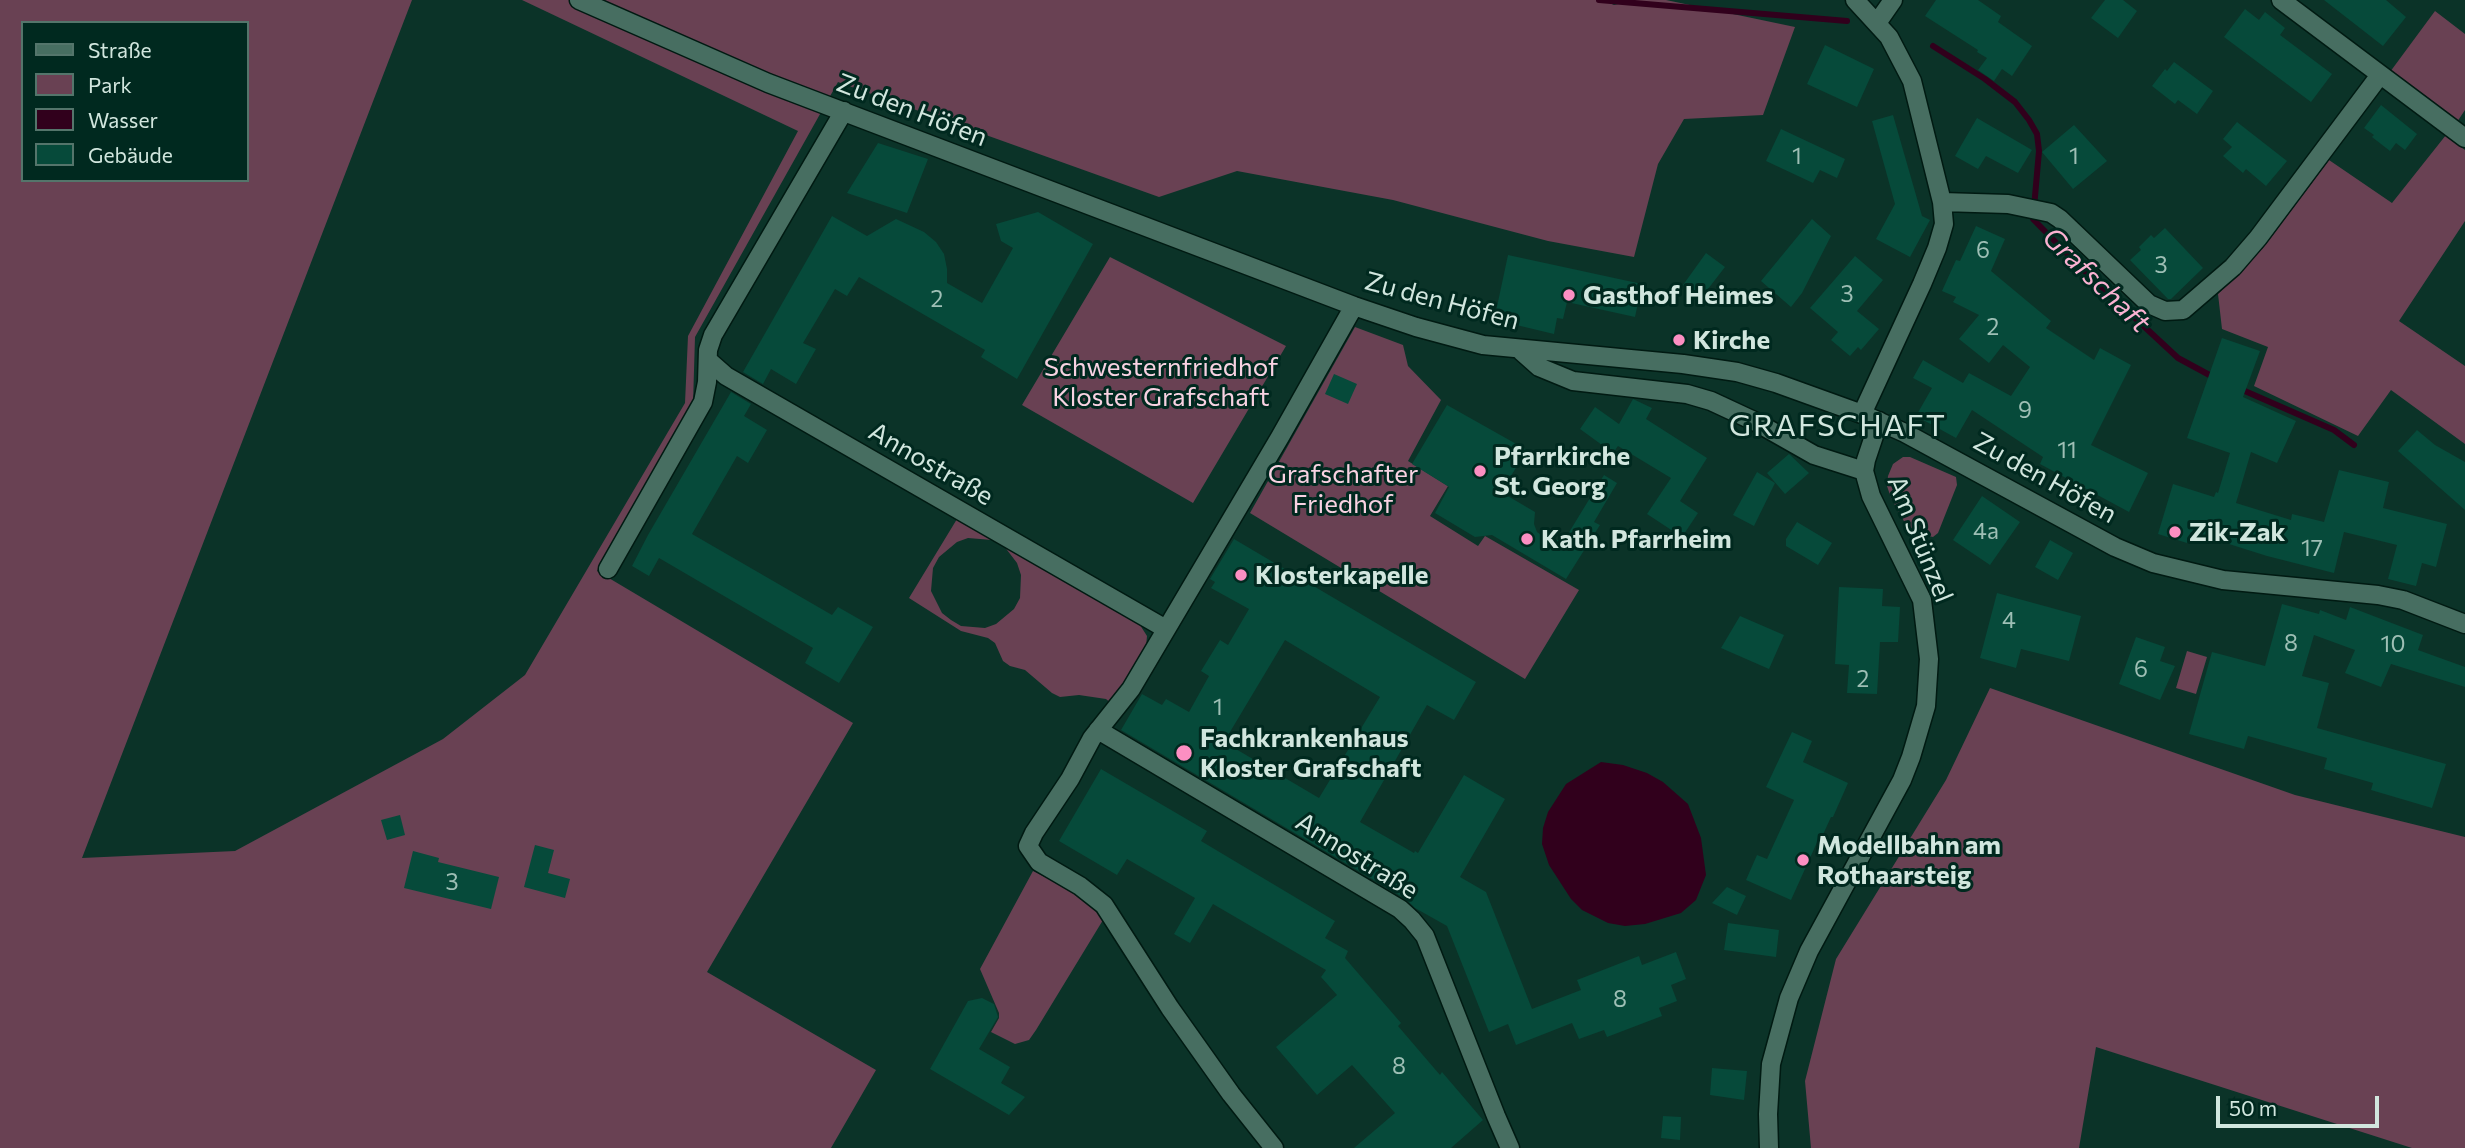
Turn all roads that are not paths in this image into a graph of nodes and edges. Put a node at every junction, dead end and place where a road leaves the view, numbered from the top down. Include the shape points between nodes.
1 (579, 0) edge
2 (1855, 0) edge
3 (1893, 0) edge
4 (2281, 0) edge
5 (1877, 23) junction
6 (2380, 75) junction
7 (844, 111) junction
8 (2465, 138) edge
9 (1942, 202) junction
10 (1354, 306) junction
11 (1521, 351) junction
12 (709, 361) junction
13 (1862, 414) junction
14 (1879, 421) junction
15 (1864, 471) junction
16 (608, 569) dead end
17 (2465, 624) edge
18 (1166, 629) junction
19 (1098, 730) junction
20 (1273, 1148) edge
21 (1510, 1148) edge
22 (1769, 1148) edge

1 - 7 street, Zu den Höfen via 768,83
2 - 5 street
3 - 5 street
4 - 6 street
5 - 9 street via 1912,81
6 - 8 street
6 - 9 street via 2259,238 2183,310 2165,311 2149,304 2060,219 2046,212
7 - 10 street, Zu den Höfen
7 - 12 street via 713,335
9 - 13 street via 1944,224 1937,248
10 - 11 street, Zu den Höfen via 1469,342
10 - 18 street
11 - 13 street, Zu den Höfen via 1737,372
11 - 15 street via 1539,367 1573,381 1711,401 1814,455
12 - 16 street via 703,402
12 - 18 street, Annostraße via 726,376
13 - 14 street, Zu den Höfen
14 - 15 street, Am Stünzel
14 - 17 street, Zu den Höfen via 2153,563 2223,580 2378,594
15 - 22 street, Am Stünzel via 1871,496 1922,600 1929,659 1926,706 1902,779 1809,951 1789,998 1771,1064
18 - 19 street via 1131,689
19 - 20 street via 1034,833 1029,849 1039,862 1104,905 1170,1008
19 - 21 street, Annostraße via 1412,920 1424,936

